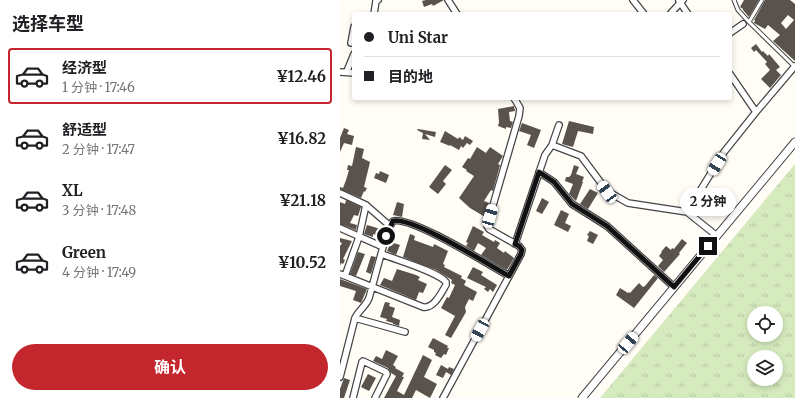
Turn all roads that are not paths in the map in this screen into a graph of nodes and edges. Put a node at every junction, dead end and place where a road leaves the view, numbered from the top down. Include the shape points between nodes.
1 (378, 0) edge
2 (448, 0) edge
3 (633, 0) edge
4 (734, 0) edge
5 (762, 0) edge
6 (681, 1) edge
7 (374, 12) edge
8 (456, 12) edge
9 (642, 12) edge
10 (672, 12) edge
11 (687, 12) edge
12 (746, 23) junction
13 (732, 32) edge
14 (352, 59) edge
15 (795, 66) edge
16 (347, 71) junction
17 (340, 72) edge
18 (352, 72) edge
19 (732, 77) edge
20 (515, 100) edge
21 (756, 112) junction
22 (559, 125) dead end
23 (795, 142) edge
24 (552, 145) junction
25 (539, 172) junction
26 (340, 193) edge
27 (366, 205) junction
28 (686, 212) junction
29 (390, 226) junction
30 (340, 228) edge
31 (717, 236) junction
32 (359, 237) junction
33 (515, 244) junction
34 (383, 247) junction
35 (382, 254) junction
36 (342, 275) edge
37 (509, 276) junction
38 (373, 287) junction
39 (674, 287) junction
40 (356, 318) junction
41 (405, 332) dead end
42 (340, 375) edge
43 (352, 398) edge
44 (374, 398) edge
45 (443, 398) edge
46 (582, 398) edge

1 - 7 street
2 - 8 street
3 - 9 street
4 - 12 lane
5 - 12 lane
6 - 10 street
6 - 11 street
12 - 13 street
12 - 15 lane
14 - 16 street
15 - 21 street
16 - 17 street
16 - 18 street
19 - 21 street
20 - 33 street via 520,108 519,116 488,226
21 - 28 street via 724,152
22 - 24 street
23 - 31 street
24 - 25 street via 544,155
24 - 28 street via 581,156 607,192 628,203
25 - 33 street
25 - 39 street via 554,182 572,204 607,226
26 - 27 street
27 - 29 street
27 - 32 street
28 - 31 street
29 - 34 street
29 - 37 street via 397,220 412,224
30 - 32 street
31 - 39 street
32 - 34 street
32 - 36 street
33 - 37 street via 522,250
34 - 35 street
35 - 38 street
35 - 38 street via 427,270 444,279 446,285 433,304 425,308
36 - 38 street
37 - 45 street
38 - 40 street via 366,306 358,312
39 - 46 street
40 - 41 street
40 - 42 street
43 - 44 street via 363,361 387,374

